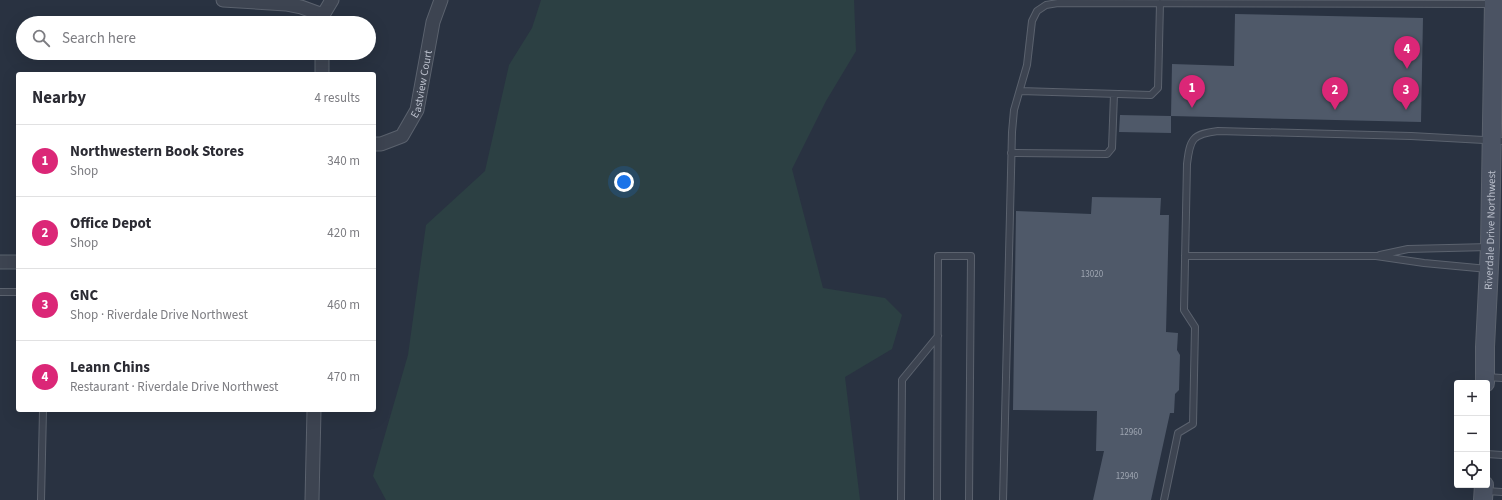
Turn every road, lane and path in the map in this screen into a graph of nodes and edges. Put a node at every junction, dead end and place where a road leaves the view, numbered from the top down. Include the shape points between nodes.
1 (223, 0) edge
2 (332, 0) edge
3 (441, 0) edge
4 (1160, 3) junction
5 (1496, 5) edge
6 (317, 16) edge
7 (324, 16) edge
8 (322, 60) edge
9 (322, 72) edge
10 (1020, 91) junction
11 (1114, 94) junction
12 (1497, 141) edge
13 (376, 144) edge
14 (1011, 153) junction
15 (1496, 248) edge
16 (1185, 256) junction
17 (1376, 256) junction
18 (0, 262) edge
19 (16, 262) edge
20 (1496, 270) edge
21 (0, 292) edge
22 (16, 292) edge
23 (938, 336) junction
24 (1491, 379) edge
25 (43, 412) edge
26 (314, 412) edge
27 (1490, 454) edge
28 (1502, 454) edge
29 (1484, 492) edge
30 (1502, 492) edge
31 (41, 500) edge
32 (312, 500) edge
33 (901, 500) edge
34 (937, 500) edge
35 (969, 500) edge
36 (1003, 500) edge
37 (1164, 500) edge

1 - 6 street via 286,4 301,7
2 - 7 street
3 - 13 street, Eastview Court via 433,22 418,110 402,136
4 - 5 lane
4 - 10 lane via 1046,5 1037,11 1032,21 1027,65
4 - 11 lane via 1158,88 1151,95
5 - 12 street, Riverdale Drive Northwest
8 - 9 street
10 - 11 lane
10 - 14 lane via 1014,110
11 - 14 lane via 1112,148 1107,154
12 - 15 street, Riverdale Drive Northwest
12 - 16 lane via 1218,131 1196,136 1189,146 1187,164
14 - 36 lane
15 - 17 lane via 1408,248
15 - 20 street, Riverdale Drive Northwest
16 - 17 lane
16 - 37 lane via 1184,310 1195,327 1193,424 1178,434
17 - 20 lane
18 - 19 street
20 - 24 street, Riverdale Drive Northwest via 1485,347
21 - 22 lane
23 - 33 lane via 902,380
23 - 34 lane
23 - 35 lane via 938,256 971,256
25 - 31 lane
26 - 32 street
27 - 28 lane
29 - 30 lane

